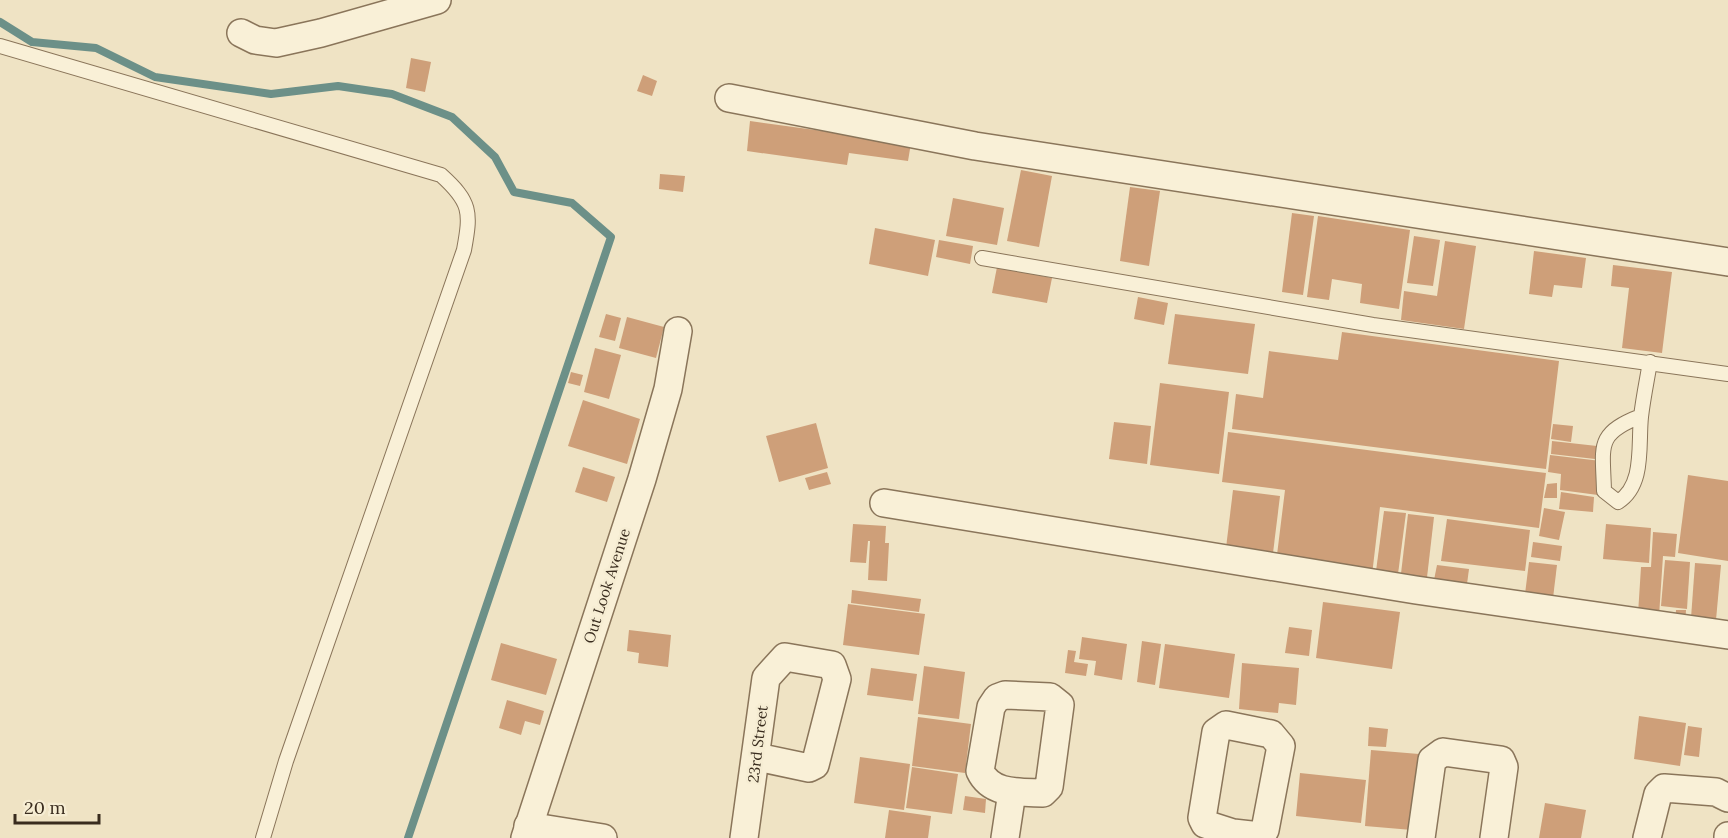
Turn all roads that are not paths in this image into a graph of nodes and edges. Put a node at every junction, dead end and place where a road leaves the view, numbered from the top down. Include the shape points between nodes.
1 (437, 0) edge
2 (241, 33) dead end
3 (0, 46) edge
4 (729, 98) dead end
5 (982, 258) dead end
6 (1728, 262) edge
7 (678, 331) dead end
8 (1650, 362) junction
9 (1728, 374) edge
10 (1641, 416) junction
11 (884, 503) dead end
12 (1728, 635) edge
13 (757, 757) junction
14 (1012, 792) dead end
15 (1722, 795) edge
16 (527, 832) edge
17 (263, 838) edge
18 (603, 838) edge
19 (744, 838) edge
20 (1005, 838) edge
21 (1421, 838) edge
22 (1494, 838) edge
23 (1647, 838) edge

1 - 2 street via 276,43
3 - 17 lane via 441,175 459,192 470,217 464,250 286,761
4 - 6 street via 975,146
5 - 8 lane via 1373,325
7 - 16 street, Out Look Avenue via 668,389 642,479
8 - 9 lane
8 - 10 lane
10 - 10 lane via 1638,466 1627,497 1618,502 1604,491 1603,447 1618,426
11 - 12 street via 1382,585
13 - 13 street, 23rd Street via 766,678 785,657 832,665 837,679 819,758 809,768
13 - 19 street, 23rd Street
14 - 20 street
15 - 23 street via 1664,788 1658,794
16 - 18 street
21 - 22 street via 1432,760 1443,753 1501,760 1504,767

